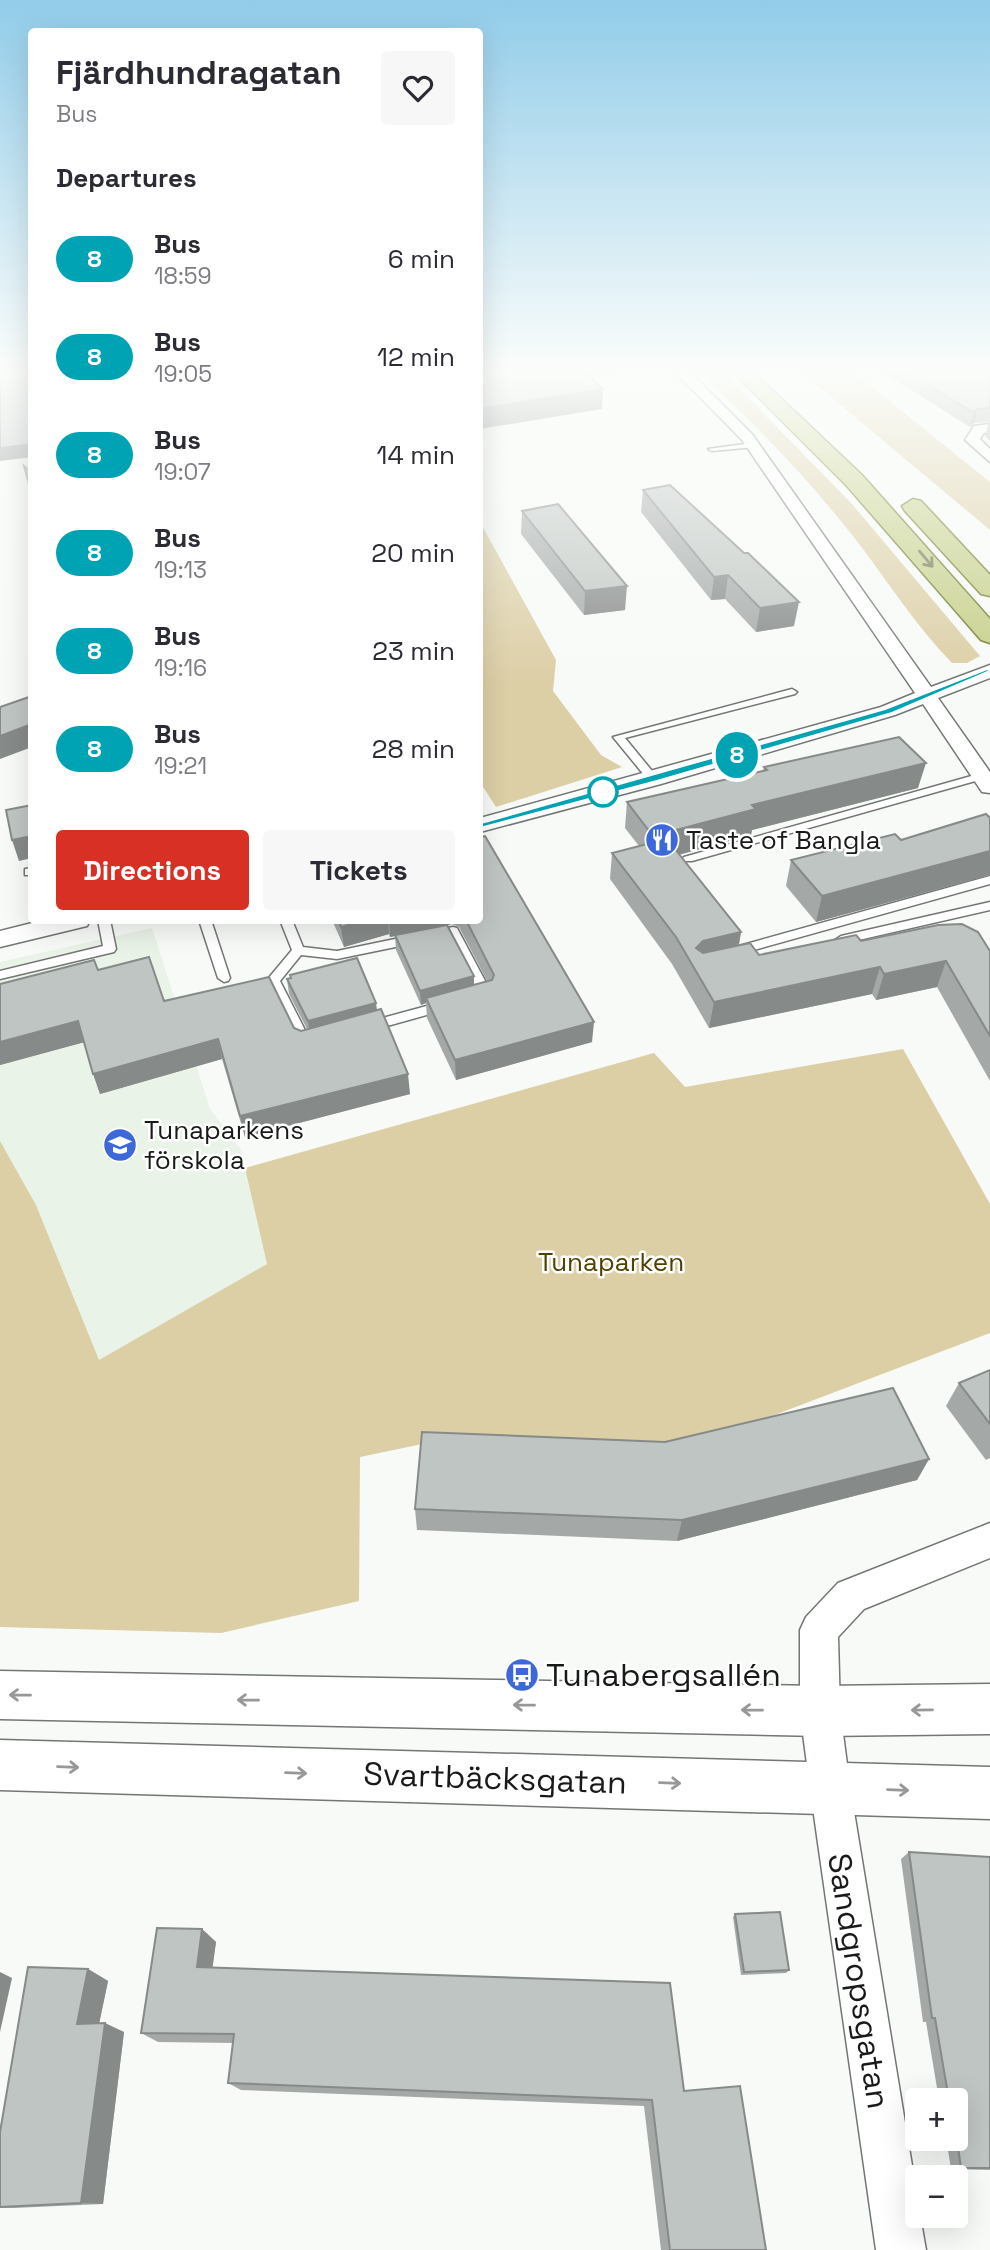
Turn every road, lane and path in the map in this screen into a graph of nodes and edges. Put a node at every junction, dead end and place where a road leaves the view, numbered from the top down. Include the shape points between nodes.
1 (774, 476) edge
2 (850, 476) edge
3 (894, 485) dead end
4 (990, 589) edge
5 (990, 635) edge
6 (984, 673) edge
7 (792, 692) dead end
8 (928, 695) junction
9 (653, 779) junction
10 (986, 781) edge
11 (483, 824) edge
12 (688, 859) dead end
13 (990, 880) edge
14 (990, 906) edge
15 (62, 924) edge
16 (105, 924) edge
17 (206, 924) edge
18 (288, 924) edge
19 (0, 939) edge
20 (831, 942) edge
21 (743, 949) edge
22 (298, 951) junction
23 (764, 957) edge
24 (738, 964) edge
25 (0, 975) edge
26 (224, 978) dead end
27 (990, 1540) edge
28 (0, 1695) edge
29 (990, 1709) edge
30 (820, 1711) junction
31 (0, 1765) edge
32 (830, 1787) junction
33 (990, 1793) edge
34 (901, 2250) edge

1 - 8 street
2 -> 5 main road
3 - 4 main road
6 - 8 street
7 - 9 lane via 618,737
8 - 9 street via 888,711
8 - 10 street
9 - 11 street
10 - 12 lane
13 - 21 lane
14 - 20 lane
15 - 19 street
16 - 25 lane via 110,949
17 - 26 lane
18 - 22 lane
22 - 22 lane via 274,980 305,1044 486,994 453,931 337,955
23 - 24 lane
27 - 30 street via 851,1596 819,1630
30 -> 28 street
29 -> 30 street
30 - 32 street, Sandgropsgatan
31 -> 32 street, Svartbäcksgatan
32 -> 33 street, Svartbäcksgatan
32 - 34 street, Sandgropsgatan

